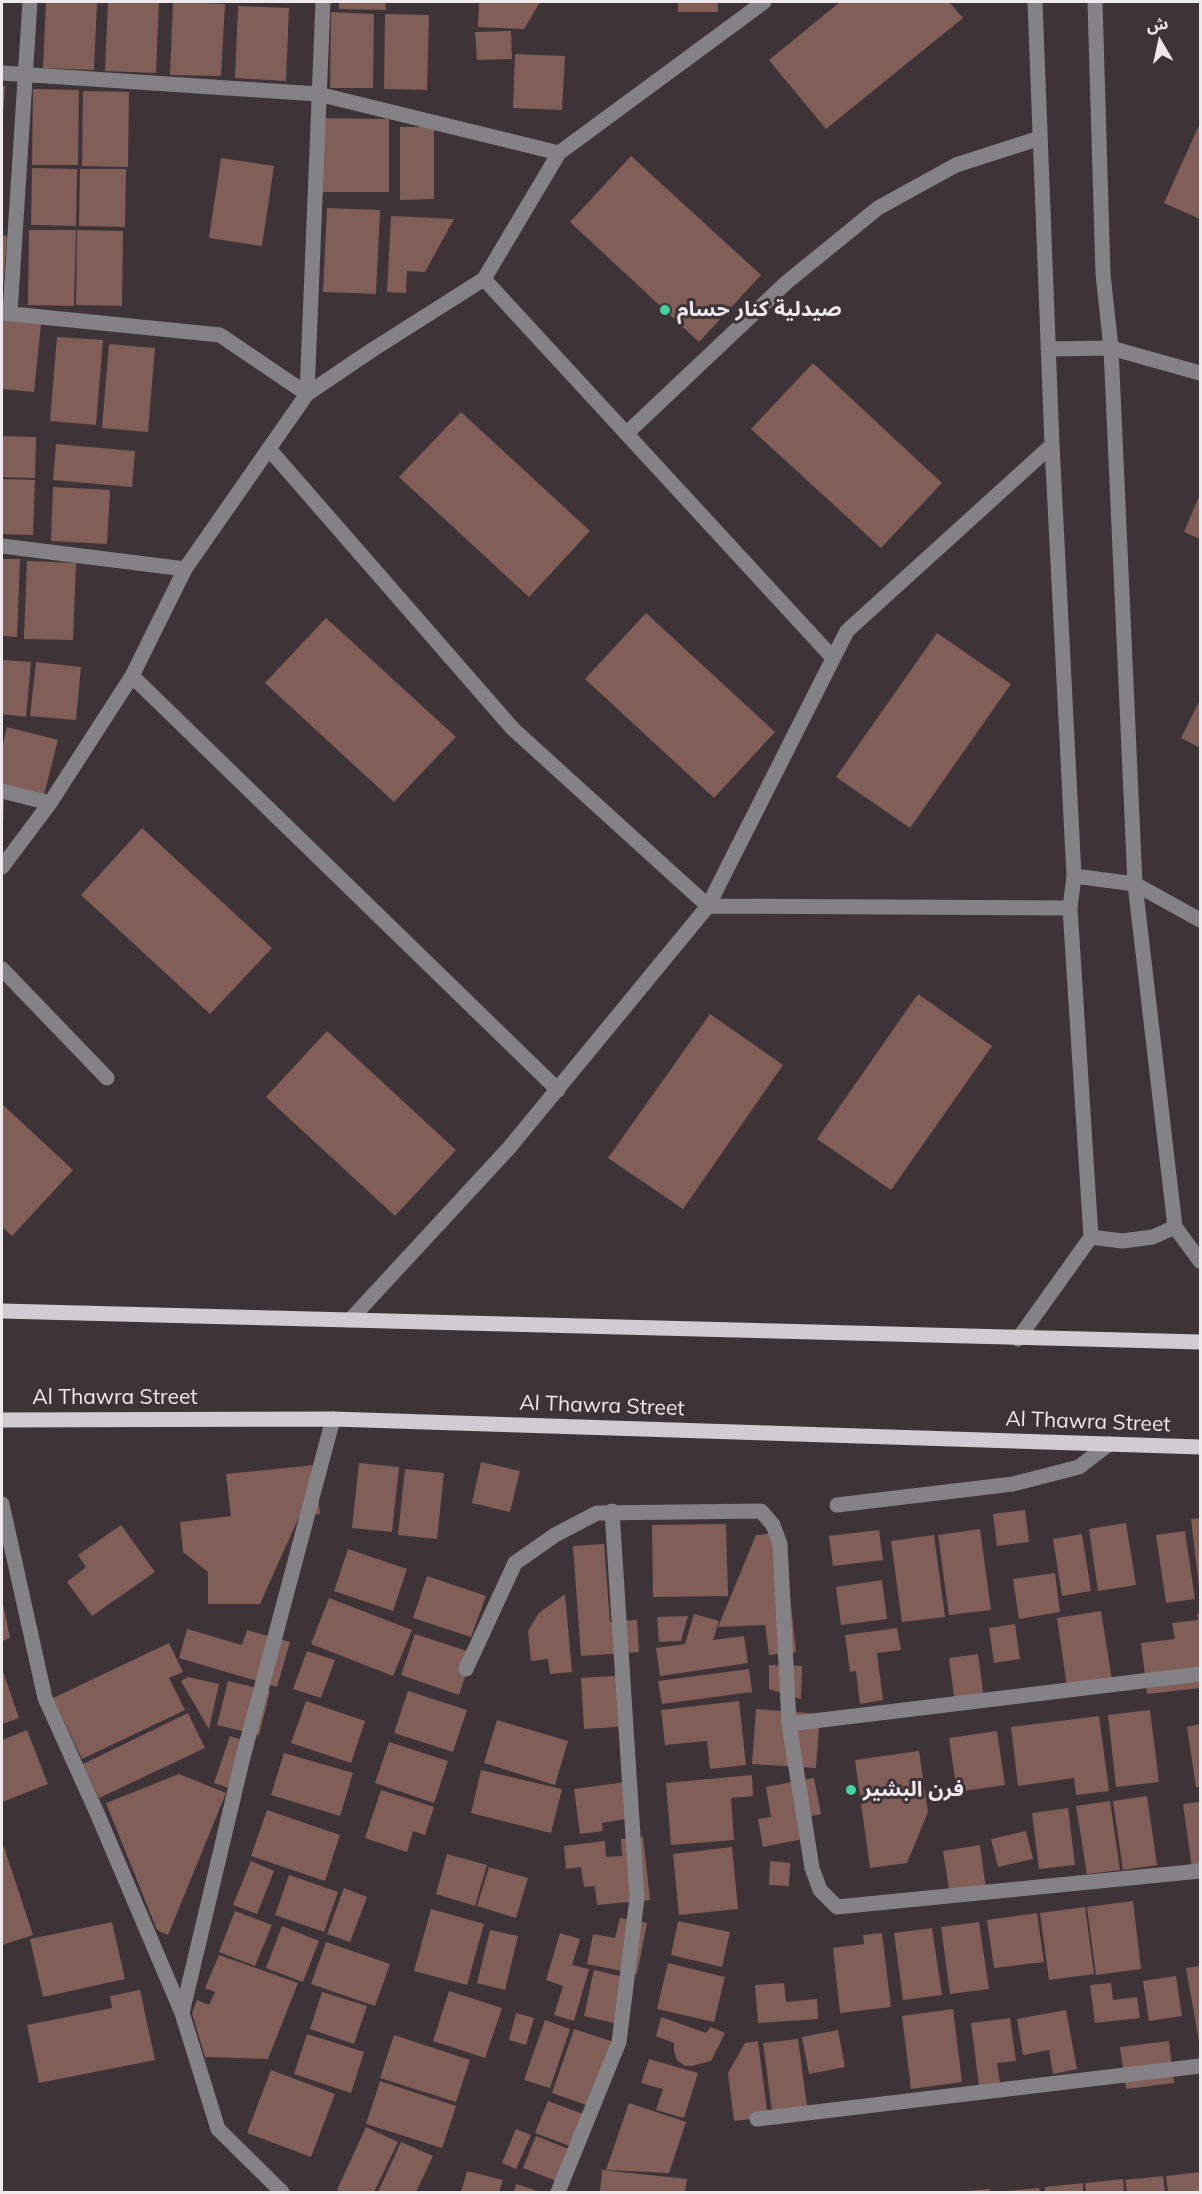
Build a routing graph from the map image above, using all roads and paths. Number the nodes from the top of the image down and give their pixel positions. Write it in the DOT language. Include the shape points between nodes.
graph roads {
  1 [pos="30,2"];
  2 [pos="323,2"];
  3 [pos="764,2"];
  4 [pos="1035,2"];
  5 [pos="1095,2"];
  6 [pos="2,73"];
  7 [pos="26,75"];
  8 [pos="318,94"];
  9 [pos="1040,138"];
  10 [pos="559,153"];
  11 [pos="484,279"];
  12 [pos="6,313"];
  13 [pos="1112,348"];
  14 [pos="1048,349"];
  15 [pos="1200,373"];
  16 [pos="308,394"];
  17 [pos="627,433"];
  18 [pos="1052,445"];
  19 [pos="269,449"];
  20 [pos="2,546"];
  21 [pos="185,569"];
  22 [pos="833,658"];
  23 [pos="132,676"];
  24 [pos="2,791"];
  25 [pos="50,803"];
  26 [pos="2,867"];
  27 [pos="1074,876"];
  28 [pos="1135,884"];
  29 [pos="708,906"];
  30 [pos="1070,908"];
  31 [pos="1200,920"];
  32 [pos="2,969"];
  33 [pos="107,1078"];
  34 [pos="558,1090"];
  35 [pos="1175,1227"];
  36 [pos="1091,1237"];
  37 [pos="1200,1261"];
  38 [pos="2,1311"];
  39 [pos="350,1320"];
  40 [pos="1018,1339"];
  41 [pos="1200,1342"];
  42 [pos="333,1419"];
  43 [pos="2,1420"];
  44 [pos="1109,1444"];
  45 [pos="1200,1447"];
  46 [pos="2,1504"];
  47 [pos="837,1505"];
  48 [pos="612,1511"];
  49 [pos="466,1670"];
  50 [pos="1200,1674"];
  51 [pos="789,1724"];
  52 [pos="1200,1871"];
  53 [pos="182,2013"];
  54 [pos="1200,2066"];
  55 [pos="757,2120"];
  56 [pos="282,2193"];
  57 [pos="558,2193"];
  1 -- 7 [label="street"];
  2 -- 8 [label="street"];
  3 -- 10 [label="street"];
  4 -- 9 [label="street"];
  5 -- 13 [label="street" via="1103,274"];
  6 -- 7 [label="street"];
  7 -- 8 [label="street"];
  7 -- 12 [label="street"];
  8 -- 10 [label="street"];
  8 -- 16 [label="street"];
  9 -- 14 [label="street"];
  9 -- 17 [label="street" via="956,165 878,208 787,282"];
  10 -- 11 [label="street"];
  11 -- 16 [label="street"];
  11 -- 17 [label="street"];
  12 -- 16 [label="street" via="220,334"];
  13 -- 14 [label="street"];
  13 -- 15 [label="street"];
  13 -- 28 [label="street"];
  14 -- 18 [label="street"];
  16 -- 19 [label="street"];
  17 -- 22 [label="street"];
  18 -- 22 [label="street" via="847,631"];
  18 -- 27 [label="street"];
  19 -- 21 [label="street"];
  19 -- 29 [label="street" via="513,729"];
  20 -- 21 [label="street"];
  21 -- 23 [label="street"];
  22 -- 29 [label="street"];
  23 -- 25 [label="street"];
  23 -- 34 [label="street"];
  24 -- 25 [label="street"];
  25 -- 26 [label="street"];
  27 -- 28 [label="street"];
  27 -- 30 [label="street"];
  28 -- 31 [label="street"];
  28 -- 35 [label="street"];
  29 -- 30 [label="street"];
  29 -- 34 [label="street"];
  30 -- 36 [label="street"];
  32 -- 33 [label="street"];
  34 -- 39 [label="street"];
  35 -- 36 [label="street" via="1153,1237 1122,1241"];
  35 -- 37 [label="street"];
  36 -- 40 [label="street"];
  38 -- 39 [label="main road"];
  39 -- 40 [label="main road"];
  40 -- 41 [label="main road"];
  42 -- 43 [label="main road, Al Thawra Street"];
  42 -- 44 [label="main road, Al Thawra Street"];
  42 -- 53 [label="street" via="243,1757"];
  44 -- 45 [label="main road, Al Thawra Street"];
  44 -- 47 [label="street" via="1079,1467 1013,1484"];
  46 -- 53 [label="street" via="45,1698"];
  48 -- 49 [label="street" via="597,1513 555,1535 515,1563"];
  48 -- 51 [label="street" via="761,1511 773,1525 780,1544"];
  48 -- 57 [label="street" via="637,1899 619,2042"];
  50 -- 51 [label="street"];
  51 -- 52 [label="street" via="812,1868 820,1890 837,1907"];
  53 -- 56 [label="street" via="218,2129"];
  54 -- 55 [label="street"];
}
